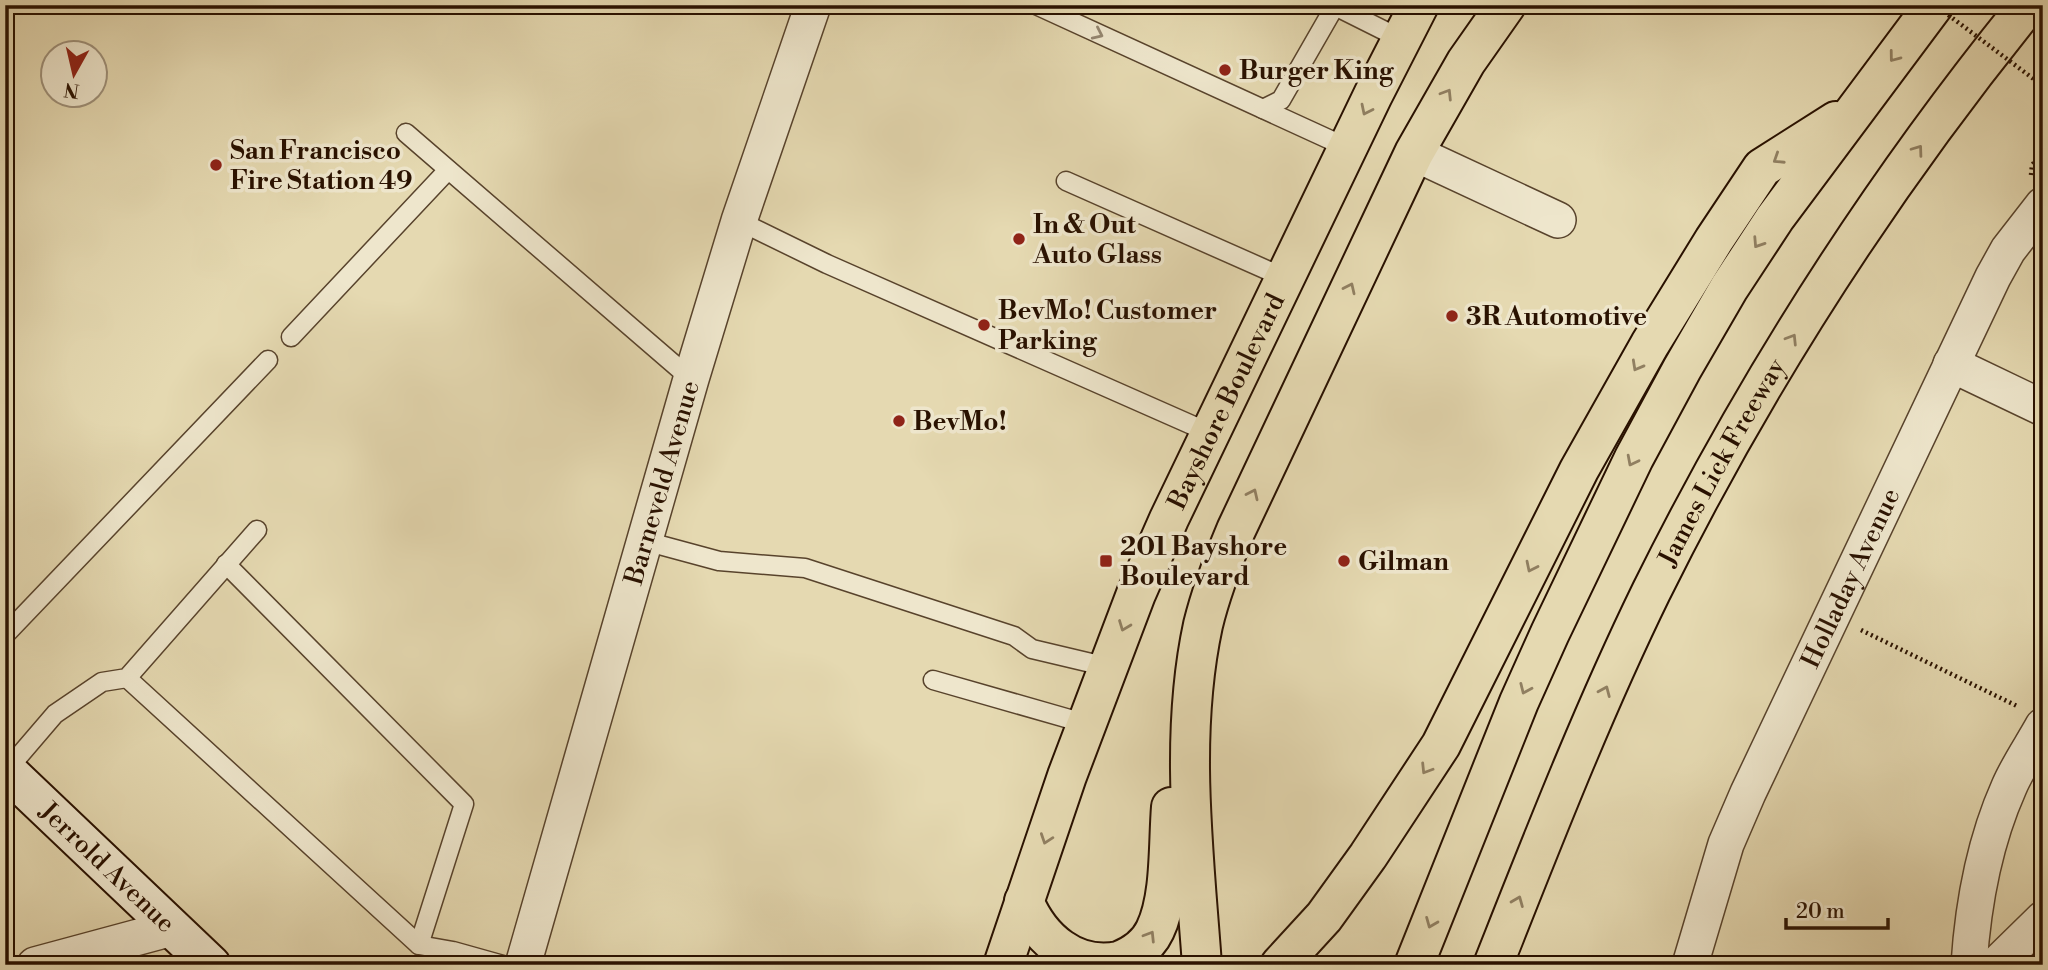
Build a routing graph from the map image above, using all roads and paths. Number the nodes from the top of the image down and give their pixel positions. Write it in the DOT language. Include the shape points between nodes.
graph roads {
  1 [pos="813,5"];
  2 [pos="1036,5"];
  3 [pos="1419,5"];
  4 [pos="1506,5"];
  5 [pos="1935,5"];
  6 [pos="2028,5"];
  7 [pos="1334,6"];
  8 [pos="1401,39"];
  9 [pos="2043,86"];
  10 [pos="1856,108"];
  11 [pos="1263,109"];
  12 [pos="406,133"];
  13 [pos="1348,148"];
  14 [pos="1414,153"];
  15 [pos="448,170"];
  16 [pos="1066,181"];
  17 [pos="2043,205"];
  18 [pos="1558,219"];
  19 [pos="739,221"];
  20 [pos="1285,278"];
  21 [pos="291,337"];
  22 [pos="268,360"];
  23 [pos="1951,364"];
  24 [pos="691,379"];
  25 [pos="2043,408"];
  26 [pos="1210,433"];
  27 [pos="257,530"];
  28 [pos="645,541"];
  29 [pos="226,564"];
  30 [pos="1832,615"];
  31 [pos="1203,626"];
  32 [pos="5,635"];
  33 [pos="1108,667"];
  34 [pos="127,678"];
  35 [pos="933,680"];
  36 [pos="2030,716"];
  37 [pos="1087,724"];
  38 [pos="11,783"];
  39 [pos="1024,901"];
  40 [pos="2043,919"];
  41 [pos="172,928"];
  42 [pos="419,945"];
  43 [pos="35,965"];
  44 [pos="211,965"];
  45 [pos="503,965"];
  46 [pos="523,965"];
  47 [pos="1003,965"];
  48 [pos="1202,965"];
  49 [pos="1280,965"];
  50 [pos="1414,965"];
  51 [pos="1493,965"];
  52 [pos="1690,965"];
  53 [pos="1969,965"];
  54 [pos="1996,965"];
  1 -- 19 [label="street, Barneveld Avenue"];
  2 -- 11 [label="lane, one-way"];
  3 -- 8 [label="main road, Bayshore Boulevard"];
  14 -- 4 [label="main road, one-way"];
  5 -- 9 [label="path, bridge"];
  5 -- 10 [label="main road, one-way"];
  51 -- 6 [label="main road, James Lick Freeway, one-way" via="1619,660 1744,419 1876,209"];
  7 -- 8 [label="lane"];
  7 -- 11 [label="lane" via="1280,100"];
  8 -- 13 [label="main road, Bayshore Boulevard, one-way"];
  10 -- 49 [label="main road, one-way" via="1762,169 1714,240 1579,470 1441,745 1324,917"];
  10 -- 50 [label="main road, one-way" via="1729,288 1634,458 1519,702"];
  11 -- 13 [label="lane"];
  12 -- 15 [label="lane"];
  13 -- 20 [label="main road, Bayshore Boulevard"];
  14 -- 18 [label="street"];
  31 -- 14 [label="main road, one-way" via="1236,530"];
  15 -- 21 [label="lane"];
  15 -- 24 [label="lane"];
  16 -- 20 [label="lane"];
  17 -- 23 [label="street, Holladay Avenue" via="2003,259"];
  19 -- 24 [label="street, Barneveld Avenue"];
  19 -- 26 [label="lane"];
  20 -- 26 [label="main road, Bayshore Boulevard"];
  22 -- 32 [label="lane"];
  23 -- 25 [label="street"];
  23 -- 30 [label="street, Holladay Avenue"];
  24 -- 28 [label="street, Barneveld Avenue"];
  26 -- 33 [label="main road, Bayshore Boulevard, one-way"];
  27 -- 29 [label="lane"];
  28 -- 33 [label="lane" via="719,561 805,568 1014,636 1032,649"];
  28 -- 46 [label="street, Barneveld Avenue"];
  29 -- 34 [label="lane"];
  29 -- 42 [label="lane" via="464,804"];
  30 -- 36 [label="path"];
  30 -- 52 [label="street, Holladay Avenue" via="1730,835"];
  39 -- 31 [label="main road, one-way" via="1044,938 1084,963 1110,964 1128,958 1154,932 1165,892 1178,737"];
  31 -- 48 [label="main road" via="1191,733"];
  33 -- 37 [label="main road, Bayshore Boulevard"];
  34 -- 38 [label="lane" via="102,682 55,714"];
  34 -- 42 [label="lane"];
  35 -- 37 [label="lane"];
  36 -- 53 [label="street" via="1985,855"];
  37 -- 39 [label="main road, Bayshore Boulevard, one-way"];
  38 -- 41 [label="street, Jerrold Avenue"];
  39 -- 47 [label="main road, Bayshore Boulevard"];
  40 -- 54 [label="street"];
  41 -- 43 [label="street"];
  41 -- 44 [label="street, Jerrold Avenue"];
  42 -- 45 [label="lane"];
}
